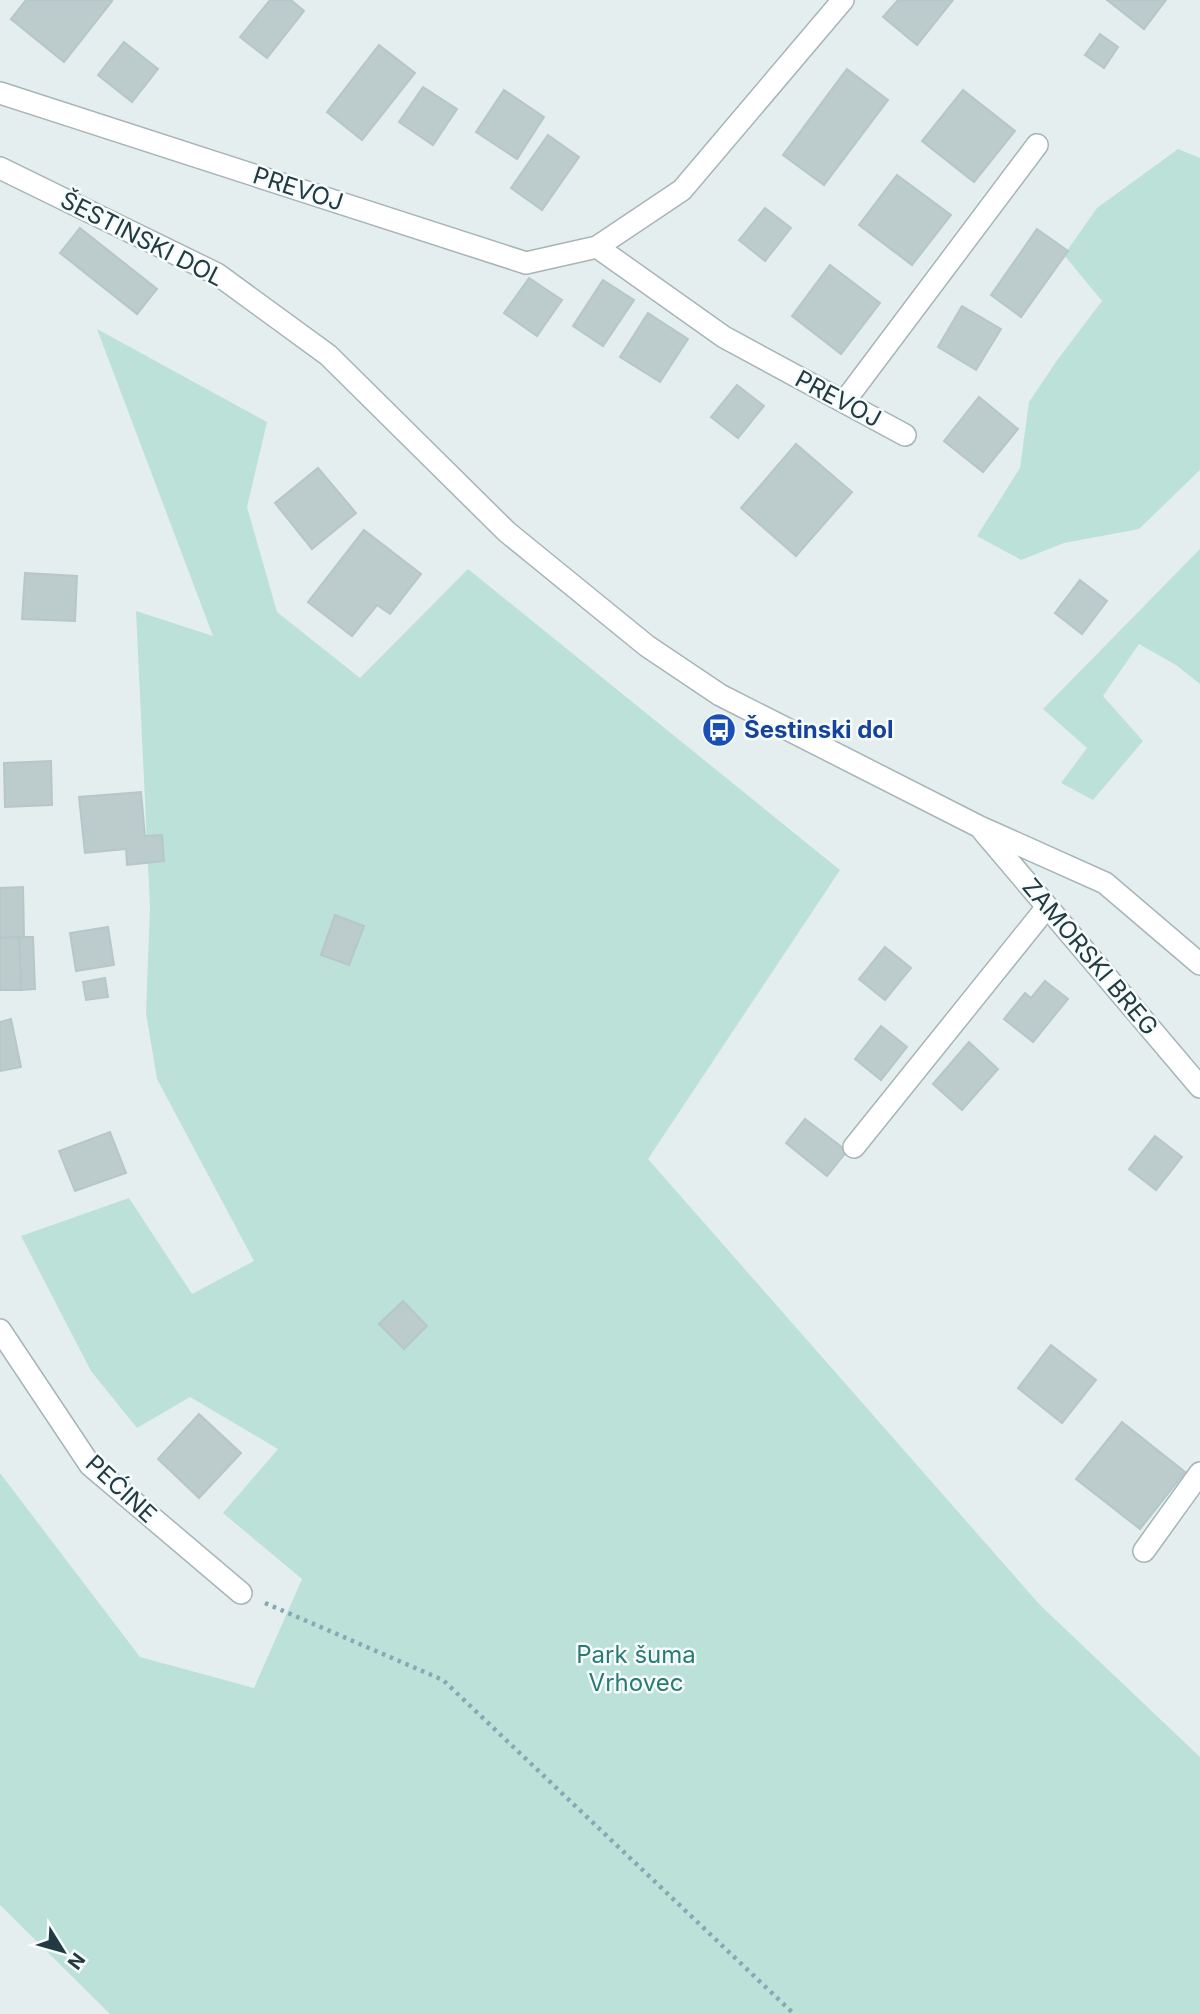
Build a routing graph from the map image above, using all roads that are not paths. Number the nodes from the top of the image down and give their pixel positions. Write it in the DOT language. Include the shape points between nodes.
graph roads {
  1 [pos="843,0"];
  2 [pos="0,93"];
  3 [pos="1037,145"];
  4 [pos="0,167"];
  5 [pos="597,247"];
  6 [pos="844,402"];
  7 [pos="905,435"];
  8 [pos="980,827"];
  9 [pos="1048,907"];
  10 [pos="1200,964"];
  11 [pos="1200,1087"];
  12 [pos="854,1147"];
  13 [pos="0,1330"];
  14 [pos="1200,1473"];
  15 [pos="1144,1551"];
  16 [pos="241,1593"];
  1 -- 5 [label="street, PREVOJ" via="682,190"];
  2 -- 5 [label="street, PREVOJ" via="526,263"];
  3 -- 6 [label="street"];
  4 -- 8 [label="street, ŠESTINSKI DOL" via="217,274 328,355 507,532 657,653 720,695"];
  5 -- 6 [label="street, PREVOJ" via="724,337"];
  6 -- 7 [label="street, PREVOJ"];
  8 -- 9 [label="street, ZAMORSKI BREG"];
  8 -- 10 [label="street, ŠESTINSKI DOL" via="1105,883"];
  9 -- 11 [label="street, ZAMORSKI BREG"];
  9 -- 12 [label="street"];
  13 -- 16 [label="street, PEĆINE" via="90,1465"];
  14 -- 15 [label="street"];
}
